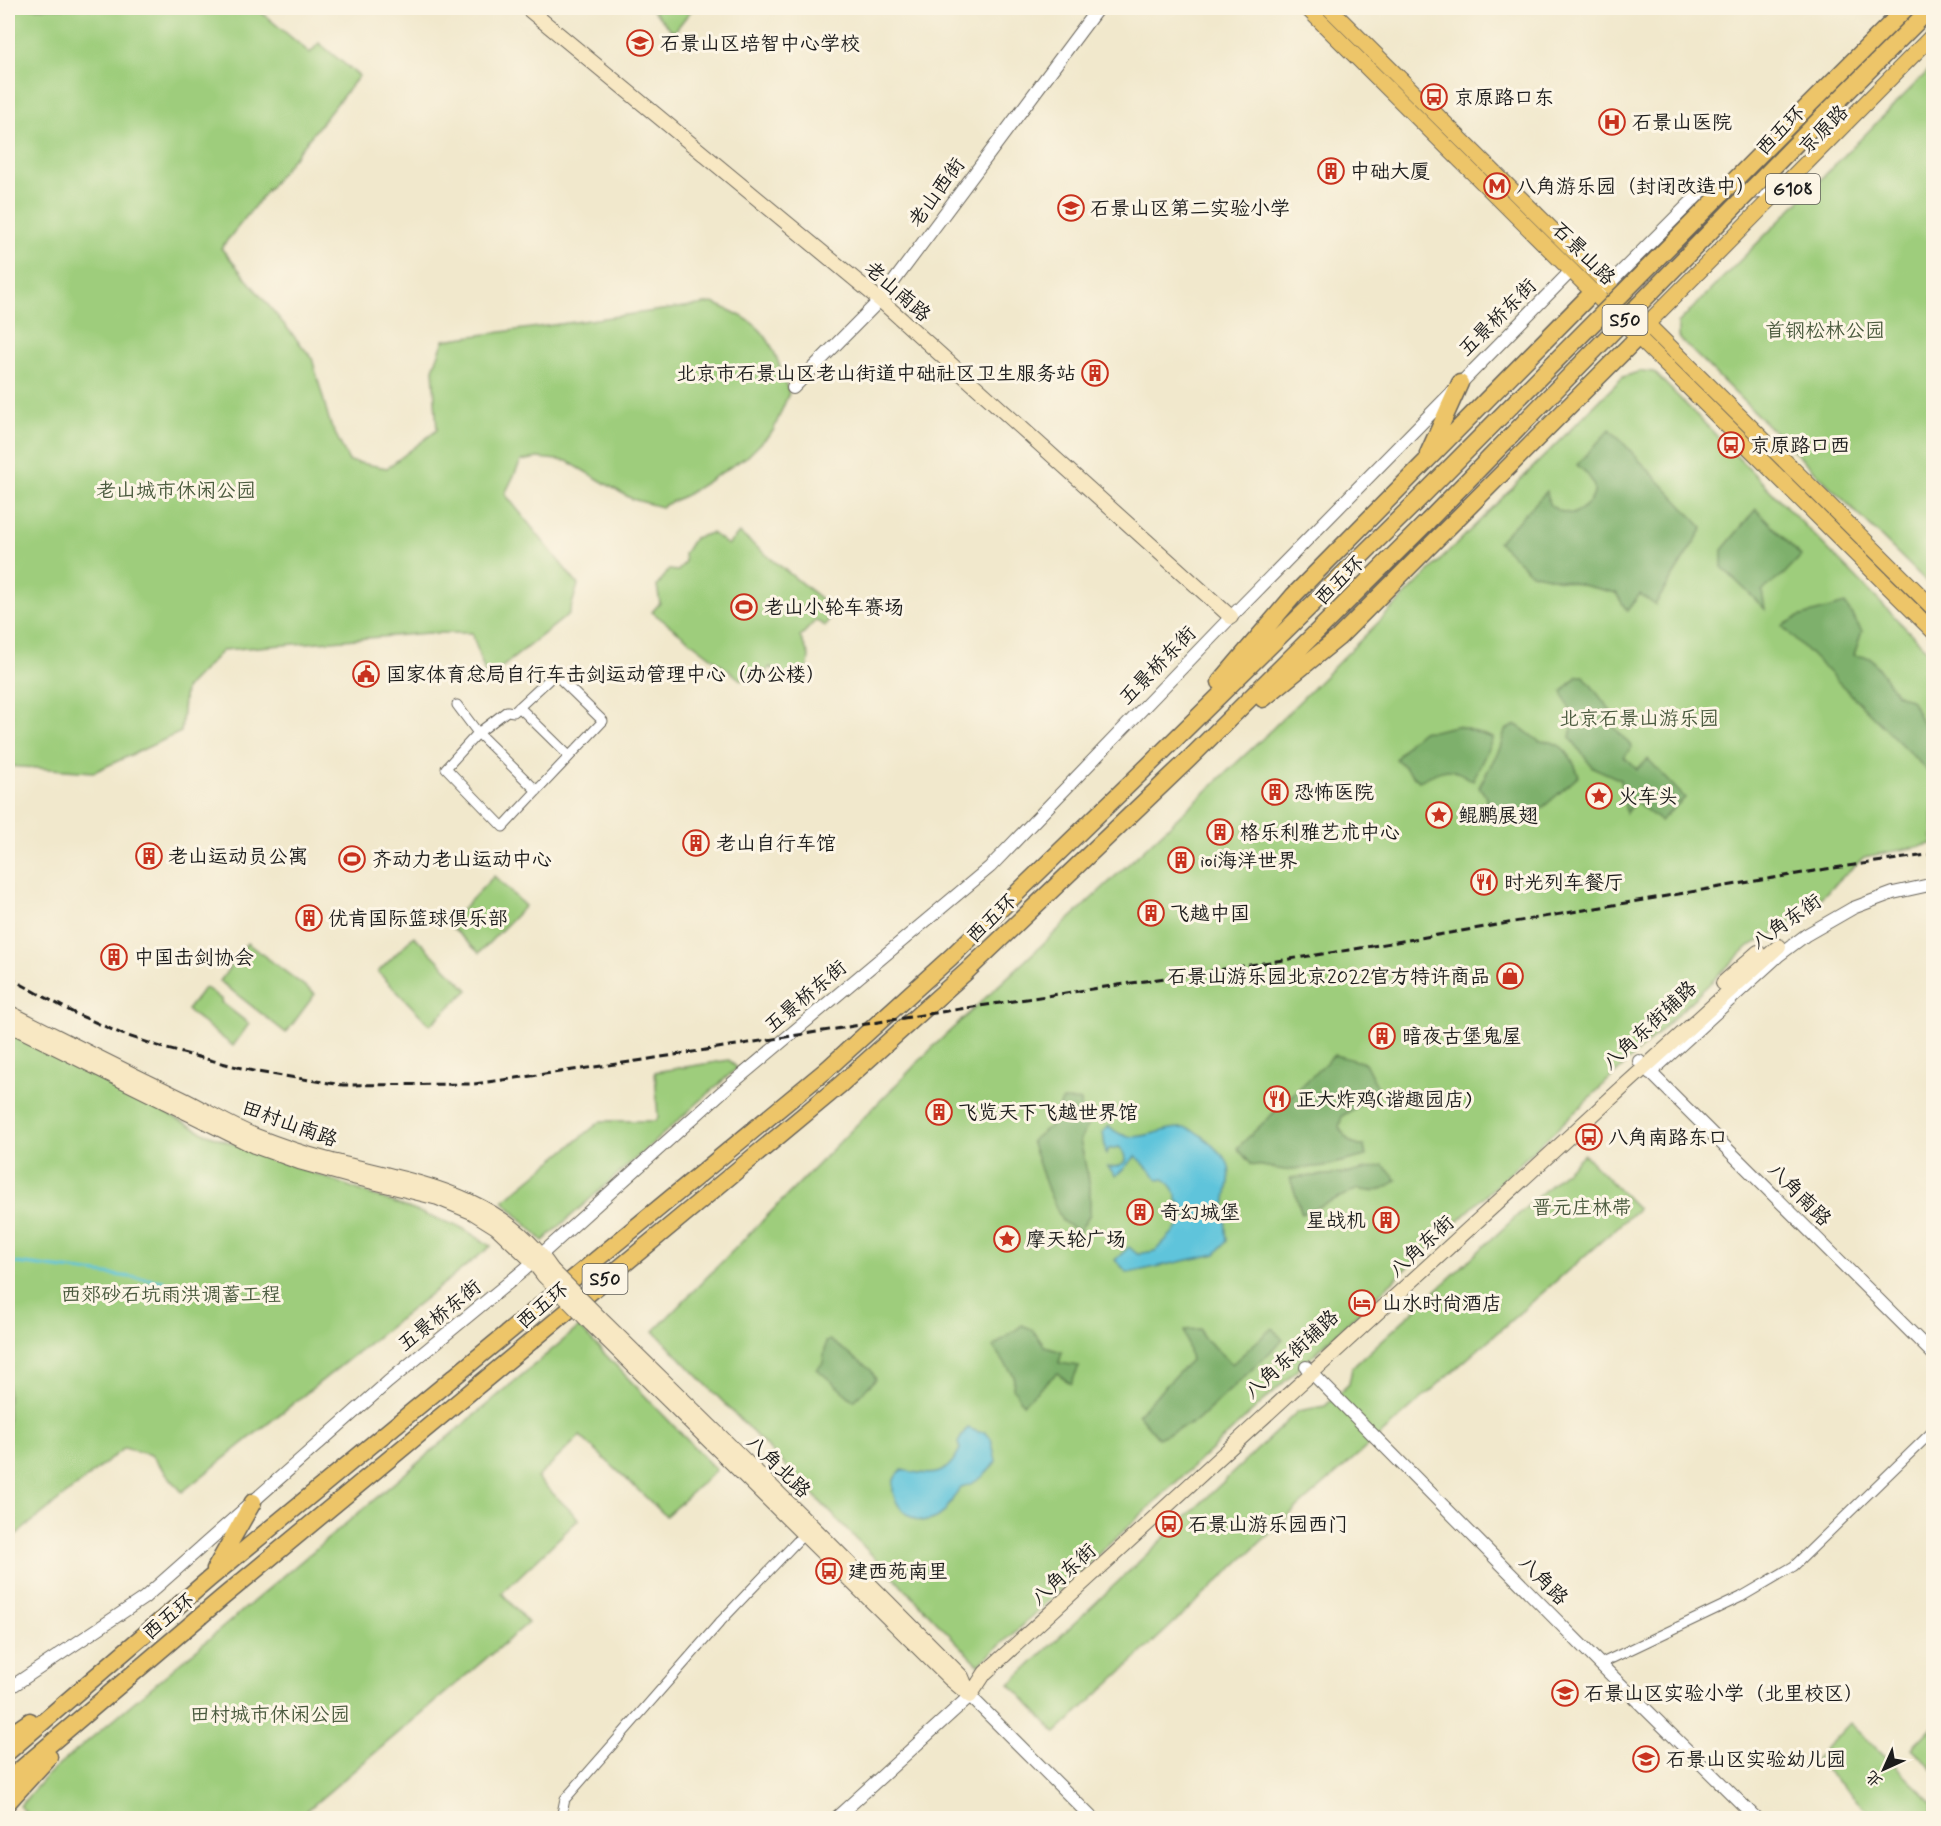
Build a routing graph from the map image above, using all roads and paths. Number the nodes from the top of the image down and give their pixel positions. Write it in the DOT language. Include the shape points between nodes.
graph roads {
  1 [pos="527,8"];
  2 [pos="1098,8"];
  3 [pos="1306,8"];
  4 [pos="1906,8"];
  5 [pos="1931,8"];
  6 [pos="1336,10"];
  7 [pos="1934,34"];
  8 [pos="1934,49"];
  9 [pos="1779,190"];
  10 [pos="1572,270"];
  11 [pos="1601,289"];
  12 [pos="880,300"];
  13 [pos="1646,330"];
  14 [pos="1460,383"];
  15 [pos="793,388"];
  16 [pos="1422,466"];
  17 [pos="1917,593"];
  18 [pos="1934,594"];
  19 [pos="1934,609"];
  20 [pos="1231,616"];
  21 [pos="1934,632"];
  22 [pos="457,705"];
  23 [pos="519,708"];
  24 [pos="478,734"];
  25 [pos="569,756"];
  26 [pos="1188,760"];
  27 [pos="1149,765"];
  28 [pos="537,791"];
  29 [pos="1934,876"];
  30 [pos="1934,884"];
  31 [pos="1779,946"];
  32 [pos="8,1012"];
  33 [pos="8,1024"];
  34 [pos="1644,1067"];
  35 [pos="537,1258"];
  36 [pos="548,1273"];
  37 [pos="595,1320"];
  38 [pos="1934,1355"];
  39 [pos="1312,1372"];
  40 [pos="1934,1430"];
  41 [pos="253,1502"];
  42 [pos="804,1534"];
  43 [pos="210,1579"];
  44 [pos="1600,1664"];
  45 [pos="93,1679"];
  46 [pos="8,1689"];
  47 [pos="970,1696"];
  48 [pos="105,1697"];
  49 [pos="8,1736"];
  50 [pos="8,1752"];
  51 [pos="8,1780"];
  52 [pos="9,1804"];
  53 [pos="13,1818"];
  54 [pos="561,1818"];
  55 [pos="836,1818"];
  56 [pos="1092,1818"];
  57 [pos="1756,1818"];
  1 -- 12 [label="main road, 老山南路"];
  2 -- 12 [label="street, 老山西街"];
  3 -- 10 [label="main road, 石景山路"];
  4 -- 27 [label="highway, 西五环 / S50, bridge"];
  5 -- 26 [label="highway, 西五环 / S50, bridge"];
  6 -- 11 [label="main road, 石景山路"];
  7 -- 9 [label="main road, 京原路 / G108"];
  8 -- 13 [label="main road, 京原路 / G108"];
  9 -- 11 [label="street" via="1694,199"];
  9 -- 13 [label="main road, 京原路 / G108"];
  10 -- 11 [label="main road, 石景山路"];
  10 -- 14 [label="street, 五景桥东街"];
  11 -- 13 [label="main road, 石景山路"];
  11 -- 16 [label="highway"];
  12 -- 15 [label="street, 老山西街"];
  12 -- 20 [label="main road, 老山南路"];
  13 -- 17 [label="main road, 石景山路"];
  13 -- 21 [label="main road, 石景山路"];
  13 -- 26 [label="highway" via="1338,638"];
  14 -- 16 [label="highway"];
  14 -- 20 [label="street, 五景桥东街"];
  16 -- 27 [label="highway" via="1294,595"];
  17 -- 18 [label="street"];
  17 -- 19 [label="main road, 石景山路"];
  20 -- 35 [label="street, 五景桥东街" via="990,867 723,1091"];
  22 -- 24 [label="street"];
  23 -- 24 [label="street" via="507,711"];
  23 -- 25 [label="street"];
  23 -- 25 [label="street" via="555,674 603,721"];
  24 -- 28 [label="street"];
  24 -- 28 [label="street" via="446,768 503,827"];
  25 -- 28 [label="street"];
  26 -- 48 [label="highway, 西五环 / S50" via="966,972 840,1085"];
  27 -- 43 [label="highway, 西五环 / S50" via="951,957 825,1071"];
  29 -- 31 [label="street, 八角东街" via="1887,886 1850,902"];
  30 -- 34 [label="street, 八角东街" via="1893,893 1853,908 1806,935"];
  31 -- 34 [label="main road, 八角东街"];
  32 -- 35 [label="main road, 田村山南路" via="254,1135 461,1196 503,1219"];
  33 -- 35 [label="main road, 田村山南路" via="254,1146 299,1162 438,1198 472,1212"];
  34 -- 38 [label="street, 八角南路"];
  34 -- 39 [label="main road, 八角东街"];
  35 -- 36 [label="main road, 田村山南路"];
  35 -- 41 [label="street, 五景桥东街" via="388,1382"];
  36 -- 37 [label="main road, 八角北路, bridge"];
  37 -- 42 [label="main road, 八角北路"];
  37 -- 47 [label="main road, 八角北路" via="817,1530 962,1677"];
  39 -- 44 [label="street, 八角路"];
  39 -- 47 [label="main road, 八角东街"];
  39 -- 47 [label="main road, 八角东街" via="985,1673"];
  40 -- 44 [label="street" via="1794,1566 1741,1597"];
  41 -- 43 [label="highway"];
  41 -- 46 [label="street, 五景桥东街" via="144,1598"];
  42 -- 47 [label="main road, 八角北路"];
  42 -- 54 [label="street" via="721,1621 565,1799"];
  43 -- 45 [label="highway, 西五环 / S50"];
  44 -- 57 [label="street, 八角路"];
  45 -- 49 [label="highway"];
  45 -- 50 [label="highway, 西五环 / S50"];
  47 -- 55 [label="street, 八角东街"];
  47 -- 56 [label="street, 八角北路"];
  48 -- 51 [label="highway, 西五环 / S50"];
  48 -- 52 [label="highway"];
  52 -- 53 [label="street"];
}
